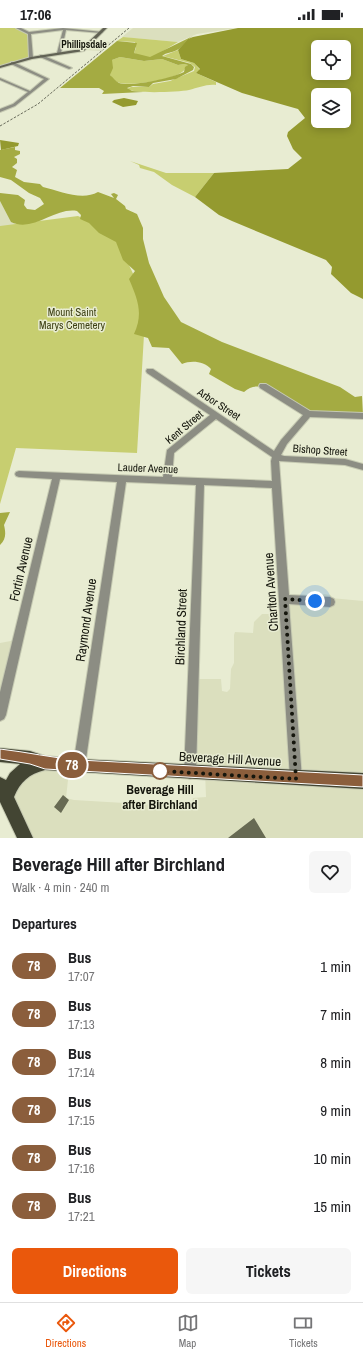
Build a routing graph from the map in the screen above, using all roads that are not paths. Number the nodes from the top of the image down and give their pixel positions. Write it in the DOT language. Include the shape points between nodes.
graph roads {
  1 [pos="18,28"];
  2 [pos="63,28"];
  3 [pos="103,30"];
  4 [pos="29,33"];
  5 [pos="59,54"];
  6 [pos="42,56"];
  7 [pos="31,58"];
  8 [pos="12,63"];
  9 [pos="0,67"];
  10 [pos="70,68"];
  11 [pos="0,79"];
  12 [pos="30,92"];
  13 [pos="6,105"];
  14 [pos="11,107"];
  15 [pos="0,111"];
  16 [pos="150,372"];
  17 [pos="263,386"];
  18 [pos="308,414"];
  19 [pos="216,415"];
  20 [pos="363,416"];
  21 [pos="276,456"];
  22 [pos="363,467"];
  23 [pos="19,474"];
  24 [pos="57,475"];
  25 [pos="122,478"];
  26 [pos="167,480"];
  27 [pos="200,482"];
  28 [pos="277,485"];
  29 [pos="285,599"];
  30 [pos="330,602"];
  31 [pos="0,715"];
  32 [pos="0,755"];
  33 [pos="45,763"];
  34 [pos="79,766"];
  35 [pos="190,773"];
  36 [pos="296,779"];
  37 [pos="363,781"];
  38 [pos="3,791"];
  39 [pos="25,838"];
  1 -- 4 [label="street"];
  2 -- 3 [label="street"];
  2 -- 4 [label="street"];
  2 -- 5 [label="street"];
  3 -- 5 [label="main road" via="84,50"];
  4 -- 7 [label="street"];
  5 -- 6 [label="main road"];
  6 -- 7 [label="main road"];
  6 -- 10 [label="street"];
  7 -- 8 [label="main road"];
  8 -- 9 [label="main road"];
  8 -- 12 [label="street" via="47,78"];
  11 -- 12 [label="street"];
  12 -- 14 [label="street"];
  13 -- 14 [label="street"];
  14 -- 15 [label="street"];
  16 -- 19 [label="street, Arbor Street"];
  17 -- 18 [label="street"];
  18 -- 20 [label="street"];
  18 -- 21 [label="street"];
  19 -- 21 [label="street, Arbor Street"];
  19 -- 26 [label="street, Kent Street" via="170,452"];
  21 -- 22 [label="street, Bishop Street" via="283,459 345,462"];
  21 -- 28 [label="street, Charlton Avenue"];
  23 -- 24 [label="street, Lauder Avenue"];
  24 -- 25 [label="street, Lauder Avenue"];
  24 -- 31 [label="street, Fortin Avenue"];
  25 -- 26 [label="street, Lauder Avenue"];
  25 -- 34 [label="street, Raymond Avenue"];
  26 -- 27 [label="street, Lauder Avenue"];
  27 -- 28 [label="street, Lauder Avenue"];
  27 -- 35 [label="street, Birchland Street"];
  28 -- 29 [label="street, Charlton Avenue"];
  29 -- 30 [label="street"];
  29 -- 36 [label="street, Charlton Avenue"];
  32 -- 33 [label="main road, Beverage Hill Avenue" via="30,758"];
  33 -- 34 [label="main road, Beverage Hill Avenue"];
  33 -- 38 [label="main road" via="26,768"];
  34 -- 35 [label="main road, Beverage Hill Avenue"];
  35 -- 36 [label="main road, Beverage Hill Avenue"];
  36 -- 37 [label="main road, Beverage Hill Avenue"];
  38 -- 39 [label="main road"];
}
